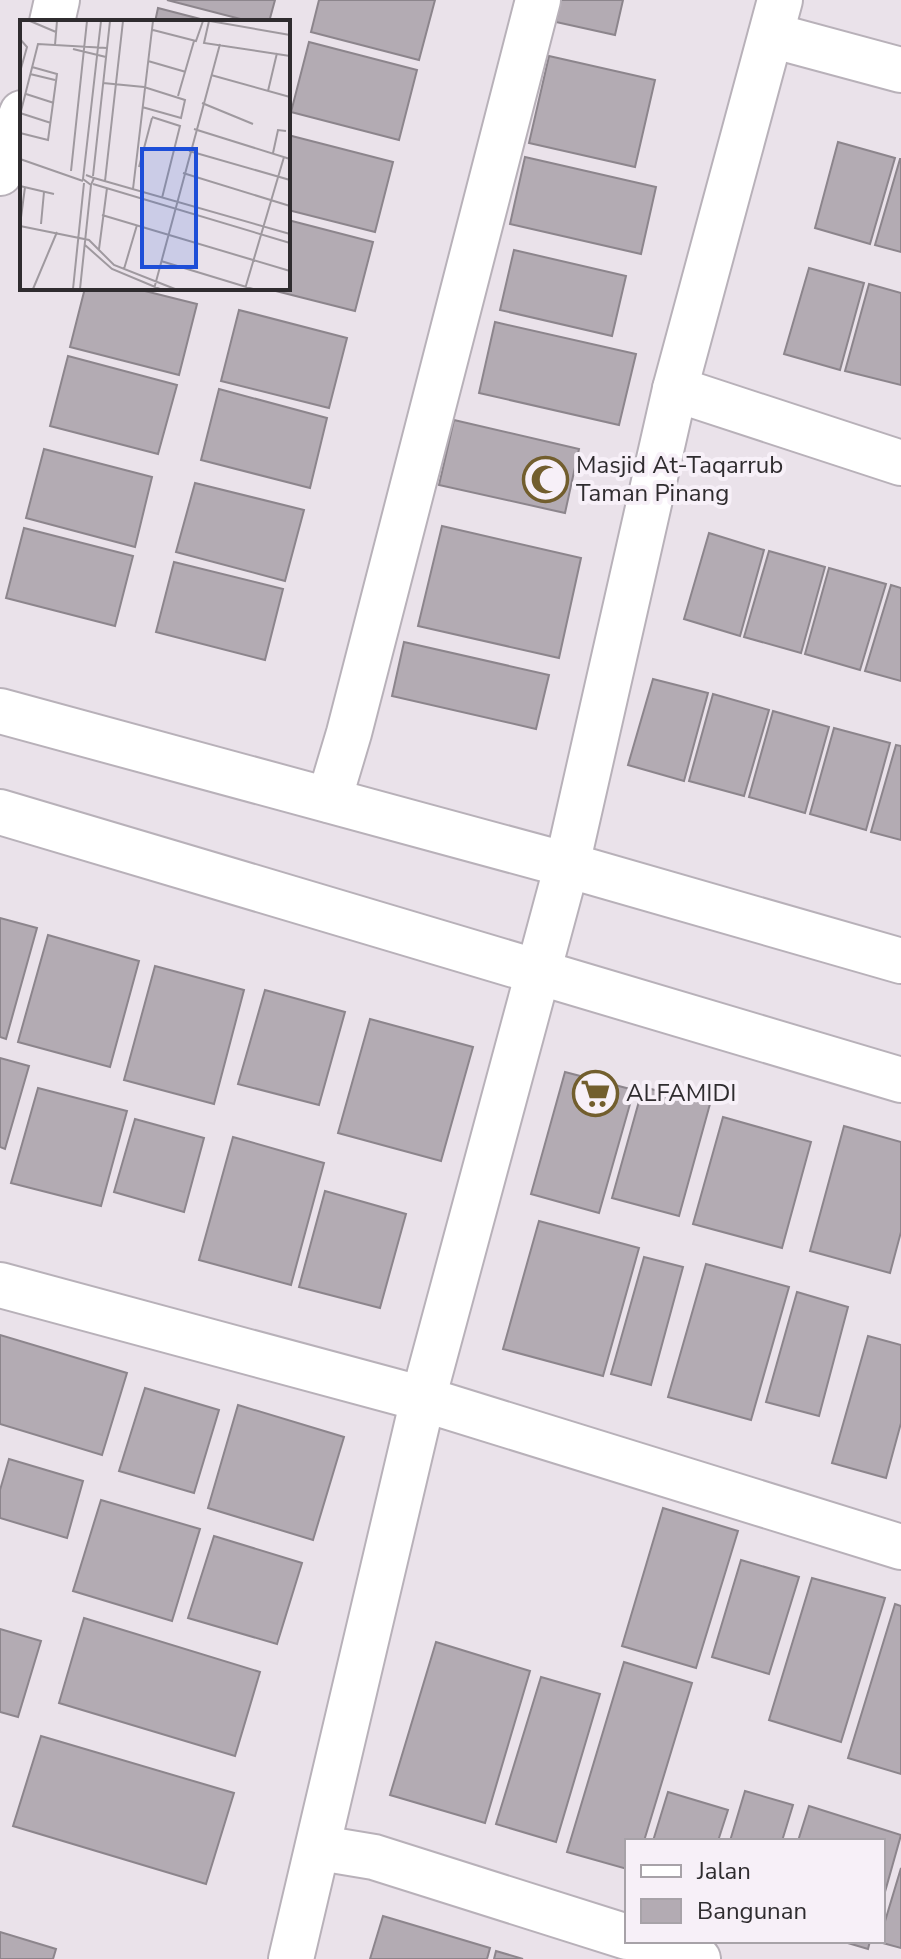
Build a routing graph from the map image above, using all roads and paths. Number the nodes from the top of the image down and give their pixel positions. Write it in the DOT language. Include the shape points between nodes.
graph roads {
  1 [pos="57,0"];
  2 [pos="538,0"];
  3 [pos="776,18"];
  4 [pos="52,20"];
  5 [pos="901,70"];
  6 [pos="20,118"];
  7 [pos="0,173"];
  8 [pos="675,389"];
  9 [pos="901,463"];
  10 [pos="0,711"];
  11 [pos="329,800"];
  12 [pos="0,812"];
  13 [pos="567,865"];
  14 [pos="901,961"];
  15 [pos="538,971"];
  16 [pos="901,1080"];
  17 [pos="0,1285"];
  18 [pos="423,1399"];
  19 [pos="901,1547"];
  20 [pos="320,1848"];
  21 [pos="625,1936"];
  22 [pos="647,1943"];
  23 [pos="291,1959"];
  24 [pos="698,1959"];
  1 -- 4 [label="street"];
  2 -- 11 [label="street"];
  3 -- 5 [label="street"];
  3 -- 8 [label="street"];
  6 -- 7 [label="street"];
  8 -- 9 [label="street"];
  8 -- 13 [label="street"];
  10 -- 11 [label="street"];
  11 -- 13 [label="street"];
  12 -- 15 [label="street"];
  13 -- 14 [label="street"];
  13 -- 15 [label="street"];
  15 -- 16 [label="street"];
  15 -- 18 [label="street"];
  17 -- 18 [label="street"];
  18 -- 19 [label="street"];
  18 -- 20 [label="street"];
  20 -- 21 [label="street" via="374,1857"];
  20 -- 23 [label="street"];
  22 -- 24 [label="street"];
}
